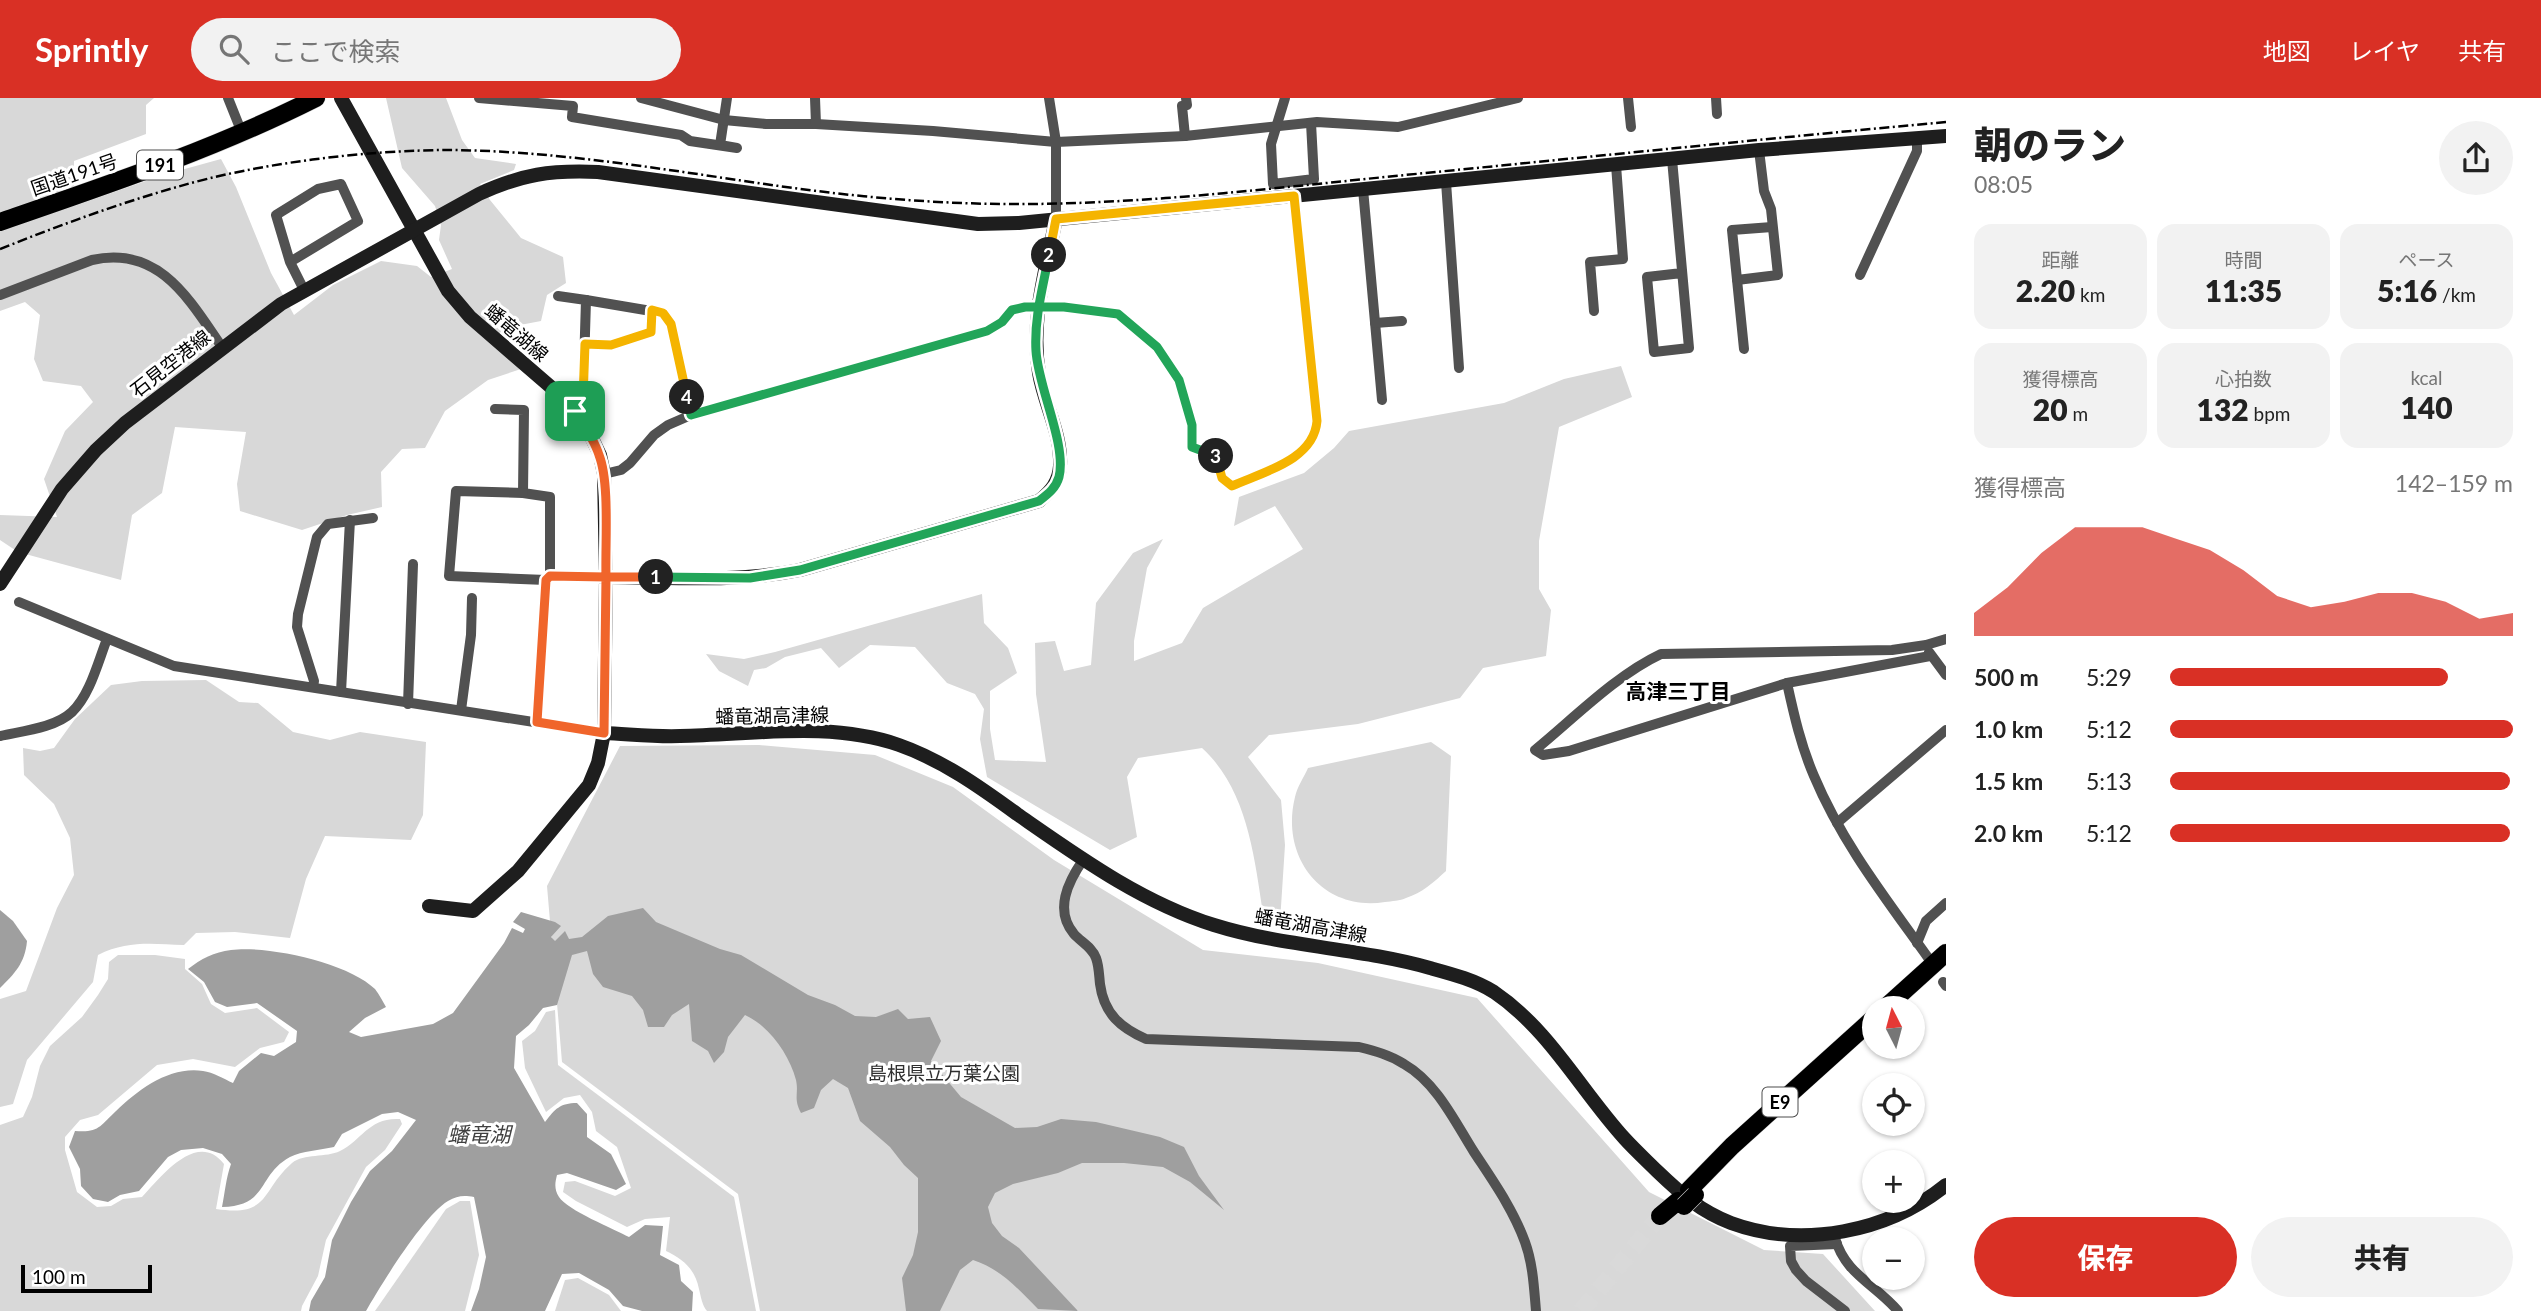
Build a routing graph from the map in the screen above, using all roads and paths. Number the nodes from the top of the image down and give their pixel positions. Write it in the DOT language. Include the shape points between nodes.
graph roads {
  1 [pos="228,98"];
  2 [pos="316,98"];
  3 [pos="341,98"];
  4 [pos="479,98"];
  5 [pos="641,98"];
  6 [pos="727,98"];
  7 [pos="815,98"];
  8 [pos="1049,98"];
  9 [pos="1186,98"];
  10 [pos="1285,98"];
  11 [pos="1512,98"];
  12 [pos="1628,98"];
  13 [pos="1716,98"];
  14 [pos="1717,114"];
  15 [pos="724,120"];
  16 [pos="1311,123"];
  17 [pos="816,124"];
  18 [pos="1279,125"];
  19 [pos="1631,127"];
  20 [pos="242,133"];
  21 [pos="1185,135"];
  22 [pos="1946,136"];
  23 [pos="1917,138"];
  24 [pos="1056,142"];
  25 [pos="1759,150"];
  26 [pos="1672,159"];
  27 [pos="1616,165"];
  28 [pos="1446,182"];
  29 [pos="1363,189"];
  30 [pos="1294,196"];
  31 [pos="1056,219"];
  32 [pos="0,222"];
  33 [pos="1772,227"];
  34 [pos="415,230"];
  35 [pos="290,262"];
  36 [pos="1682,273"];
  37 [pos="1860,275"];
  38 [pos="1737,280"];
  39 [pos="304,290"];
  40 [pos="0,295"];
  41 [pos="558,296"];
  42 [pos="586,300"];
  43 [pos="1038,308"];
  44 [pos="652,310"];
  45 [pos="1594,311"];
  46 [pos="1402,321"];
  47 [pos="1375,323"];
  48 [pos="585,344"];
  49 [pos="222,347"];
  50 [pos="1744,349"];
  51 [pos="1459,368"];
  52 [pos="1382,400"];
  53 [pos="495,409"];
  54 [pos="575,411"];
  55 [pos="691,415"];
  56 [pos="604,474"];
  57 [pos="523,493"];
  58 [pos="373,518"];
  59 [pos="350,520"];
  60 [pos="413,564"];
  61 [pos="606,577"];
  62 [pos="548,578"];
  63 [pos="0,584"];
  64 [pos="472,598"];
  65 [pos="19,602"];
  66 [pos="107,639"];
  67 [pos="1946,639"];
  68 [pos="1928,650"];
  69 [pos="1946,676"];
  70 [pos="1787,683"];
  71 [pos="313,687"];
  72 [pos="341,692"];
  73 [pos="408,704"];
  74 [pos="461,710"];
  75 [pos="537,722"];
  76 [pos="1946,730"];
  77 [pos="604,733"];
  78 [pos="0,736"];
  79 [pos="1838,824"];
  80 [pos="1083,860"];
  81 [pos="1946,903"];
  82 [pos="429,906"];
  83 [pos="1917,943"];
  84 [pos="1940,958"];
  85 [pos="1898,996"];
  86 [pos="1906,996"];
  87 [pos="1862,1029"];
  88 [pos="1862,1038"];
  89 [pos="1946,1185"];
  90 [pos="1686,1198"];
  91 [pos="1665,1218"];
  92 [pos="1835,1239"];
  93 [pos="1536,1311"];
  94 [pos="1845,1311"];
  95 [pos="1898,1311"];
  1 -- 20 [label="street"];
  2 -- 20 [label="highway, 国道191号 / 191"];
  3 -- 34 [label="main road, 蟠竜湖線"];
  4 -- 15 [label="street" via="573,106 572,117 681,135 690,141 737,148 720,145"];
  5 -- 15 [label="street"];
  6 -- 15 [label="street"];
  7 -- 17 [label="street"];
  8 -- 24 [label="street"];
  9 -- 21 [label="street" via="1187,105 1182,106"];
  10 -- 18 [label="street"];
  11 -- 16 [label="street" via="1398,127"];
  12 -- 19 [label="street"];
  13 -- 14 [label="street"];
  15 -- 17 [label="street"];
  16 -- 18 [label="street"];
  16 -- 18 [label="street" via="1314,179 1273,184 1271,144"];
  17 -- 24 [label="street"];
  18 -- 21 [label="street"];
  20 -- 32 [label="highway, 国道191号 / 191"];
  21 -- 24 [label="street"];
  22 -- 23 [label="main road, 石見空港線"];
  23 -- 25 [label="main road, 石見空港線"];
  23 -- 37 [label="street" via="1917,151"];
  24 -- 31 [label="street"];
  25 -- 26 [label="main road, 石見空港線"];
  25 -- 33 [label="street"];
  26 -- 27 [label="main road, 石見空港線"];
  26 -- 36 [label="street"];
  27 -- 28 [label="main road, 石見空港線"];
  27 -- 45 [label="street" via="1623,259 1590,261"];
  28 -- 29 [label="main road, 石見空港線"];
  28 -- 51 [label="street"];
  29 -- 30 [label="main road, 石見空港線"];
  29 -- 47 [label="street"];
  30 -- 31 [label="main road, 石見空港線"];
  30 -- 43 [label="street" via="1316,434 1299,455 1232,486 1222,478 1216,455 1192,447 1192,425 1179,380 1148,337 1118,314"];
  31 -- 34 [label="main road, 石見空港線" via="978,224 569,171 508,181"];
  31 -- 43 [label="main road"];
  33 -- 38 [label="street" via="1778,275"];
  33 -- 38 [label="street" via="1732,230"];
  34 -- 39 [label="main road, 石見空港線"];
  34 -- 54 [label="main road, 蟠竜湖線" via="448,291 470,317"];
  35 -- 35 [label="street" via="358,221 341,184 318,189 276,215"];
  35 -- 39 [label="street"];
  36 -- 36 [label="street" via="1689,348 1654,352 1647,277"];
  38 -- 50 [label="street"];
  39 -- 49 [label="main road, 石見空港線"];
  40 -- 49 [label="street" via="92,260 124,257 167,276"];
  41 -- 42 [label="street"];
  42 -- 44 [label="street"];
  42 -- 48 [label="street"];
  43 -- 55 [label="street" via="1012,310 987,331"];
  43 -- 61 [label="main road" via="1039,374 1060,464 1052,491 1039,501 775,575"];
  44 -- 48 [label="street" via="651,332 611,345"];
  44 -- 55 [label="street" via="663,313 671,324"];
  46 -- 47 [label="street"];
  47 -- 52 [label="street"];
  48 -- 54 [label="street" via="583,399"];
  49 -- 63 [label="main road, 石見空港線" via="96,450 62,489"];
  53 -- 57 [label="street" via="524,410"];
  54 -- 56 [label="main road, 蟠竜湖線" via="600,455"];
  55 -- 56 [label="street" via="654,435 621,470"];
  56 -- 61 [label="main road, 蟠竜湖線"];
  57 -- 62 [label="street" via="550,497"];
  57 -- 62 [label="street" via="456,491 449,576"];
  58 -- 59 [label="street"];
  59 -- 71 [label="street" via="328,524 317,537 298,614 297,627"];
  59 -- 72 [label="street"];
  60 -- 73 [label="street"];
  61 -- 62 [label="street"];
  61 -- 77 [label="main road, 蟠竜湖線"];
  62 -- 75 [label="street"];
  64 -- 74 [label="street"];
  65 -- 66 [label="street"];
  66 -- 71 [label="street" via="174,666"];
  66 -- 78 [label="street" via="82,701 70,713 42,726"];
  67 -- 68 [label="street"];
  68 -- 69 [label="street"];
  68 -- 70 [label="street"];
  68 -- 70 [label="street" via="1660,650 1535,750 1543,755 1569,751"];
  70 -- 79 [label="street" via="1813,775"];
  71 -- 72 [label="street"];
  72 -- 73 [label="street"];
  73 -- 74 [label="street"];
  74 -- 75 [label="street"];
  75 -- 77 [label="street"];
  76 -- 79 [label="street"];
  77 -- 80 [label="main road, 蟠竜湖高津線" via="675,737 820,731 899,745 967,779"];
  77 -- 82 [label="main road, 蟠竜湖線" via="589,785 518,871 473,911"];
  79 -- 83 [label="street"];
  80 -- 92 [label="main road, 蟠竜湖高津線" via="1148,899 1215,926 1406,961 1458,975 1492,991 1553,1047 1624,1138 1698,1209 1757,1231"];
  80 -- 93 [label="street" via="1063,901 1066,921 1095,955 1102,995 1115,1021 1146,1039 1359,1047 1405,1064 1440,1099 1514,1214 1526,1244"];
  81 -- 83 [label="street" via="1926,921"];
  83 -- 84 [label="street"];
  84 -- 85 [label="highway"];
  84 -- 86 [label="highway"];
  87 -- 90 [label="highway, E9" via="1732,1146"];
  88 -- 90 [label="highway, E9"];
  89 -- 92 [label="main road, 蟠竜湖高津線" via="1894,1216"];
  90 -- 91 [label="highway, E9"];
  92 -- 94 [label="street" via="1790,1246 1791,1261 1806,1281"];
  92 -- 95 [label="street" via="1849,1268"];
}
